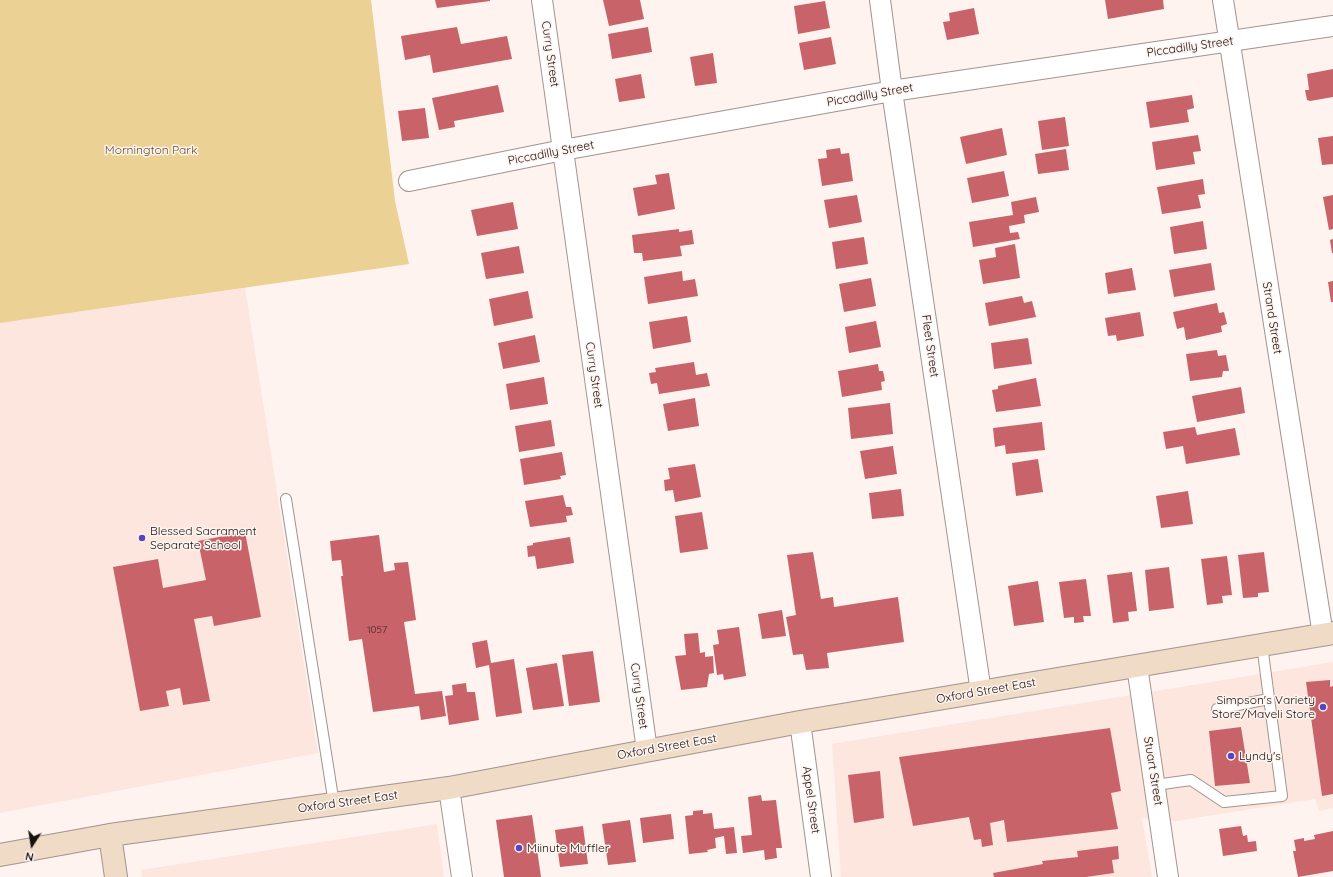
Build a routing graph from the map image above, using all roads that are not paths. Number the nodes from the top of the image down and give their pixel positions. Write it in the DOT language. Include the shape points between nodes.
graph roads {
  1 [pos="542,0"];
  2 [pos="880,0"];
  3 [pos="1223,0"];
  4 [pos="1333,26"];
  5 [pos="1228,41"];
  6 [pos="892,91"];
  7 [pos="563,150"];
  8 [pos="409,182"];
  9 [pos="286,499"];
  10 [pos="1328,634"];
  11 [pos="1262,645"];
  12 [pos="1137,666"];
  13 [pos="981,692"];
  14 [pos="1269,699"];
  15 [pos="1217,709"];
  16 [pos="800,722"];
  17 [pos="647,750"];
  18 [pos="1155,785"];
  19 [pos="449,788"];
  20 [pos="334,804"];
  21 [pos="110,835"];
  22 [pos="0,855"];
  23 [pos="116,877"];
  24 [pos="462,877"];
  25 [pos="821,877"];
  26 [pos="1168,877"];
  1 -- 7 [label="street, Curry Street"];
  2 -- 6 [label="street, Fleet Street"];
  3 -- 5 [label="street, Strand Street"];
  4 -- 5 [label="street, Piccadilly Street"];
  5 -- 6 [label="street, Piccadilly Street"];
  5 -- 10 [label="street, Strand Street"];
  6 -- 7 [label="street, Piccadilly Street"];
  6 -- 13 [label="street, Fleet Street"];
  7 -- 8 [label="street, Piccadilly Street"];
  7 -- 17 [label="street, Curry Street"];
  9 -- 20 [label="lane"];
  10 -- 11 [label="main road, Oxford Street East"];
  11 -- 12 [label="main road, Oxford Street East"];
  11 -- 14 [label="lane"];
  12 -- 13 [label="main road, Oxford Street East"];
  12 -- 18 [label="street, Stuart Street"];
  13 -- 16 [label="main road, Oxford Street East"];
  14 -- 15 [label="lane"];
  14 -- 18 [label="lane" via="1282,796 1224,802 1191,780"];
  16 -- 17 [label="main road, Oxford Street East"];
  16 -- 25 [label="street, Appel Street"];
  17 -- 19 [label="main road, Oxford Street East"];
  18 -- 26 [label="street, Stuart Street"];
  19 -- 20 [label="main road, Oxford Street East"];
  19 -- 24 [label="street"];
  20 -- 21 [label="main road, Oxford Street East"];
  21 -- 22 [label="main road, Oxford Street East"];
  21 -- 23 [label="main road"];
}
